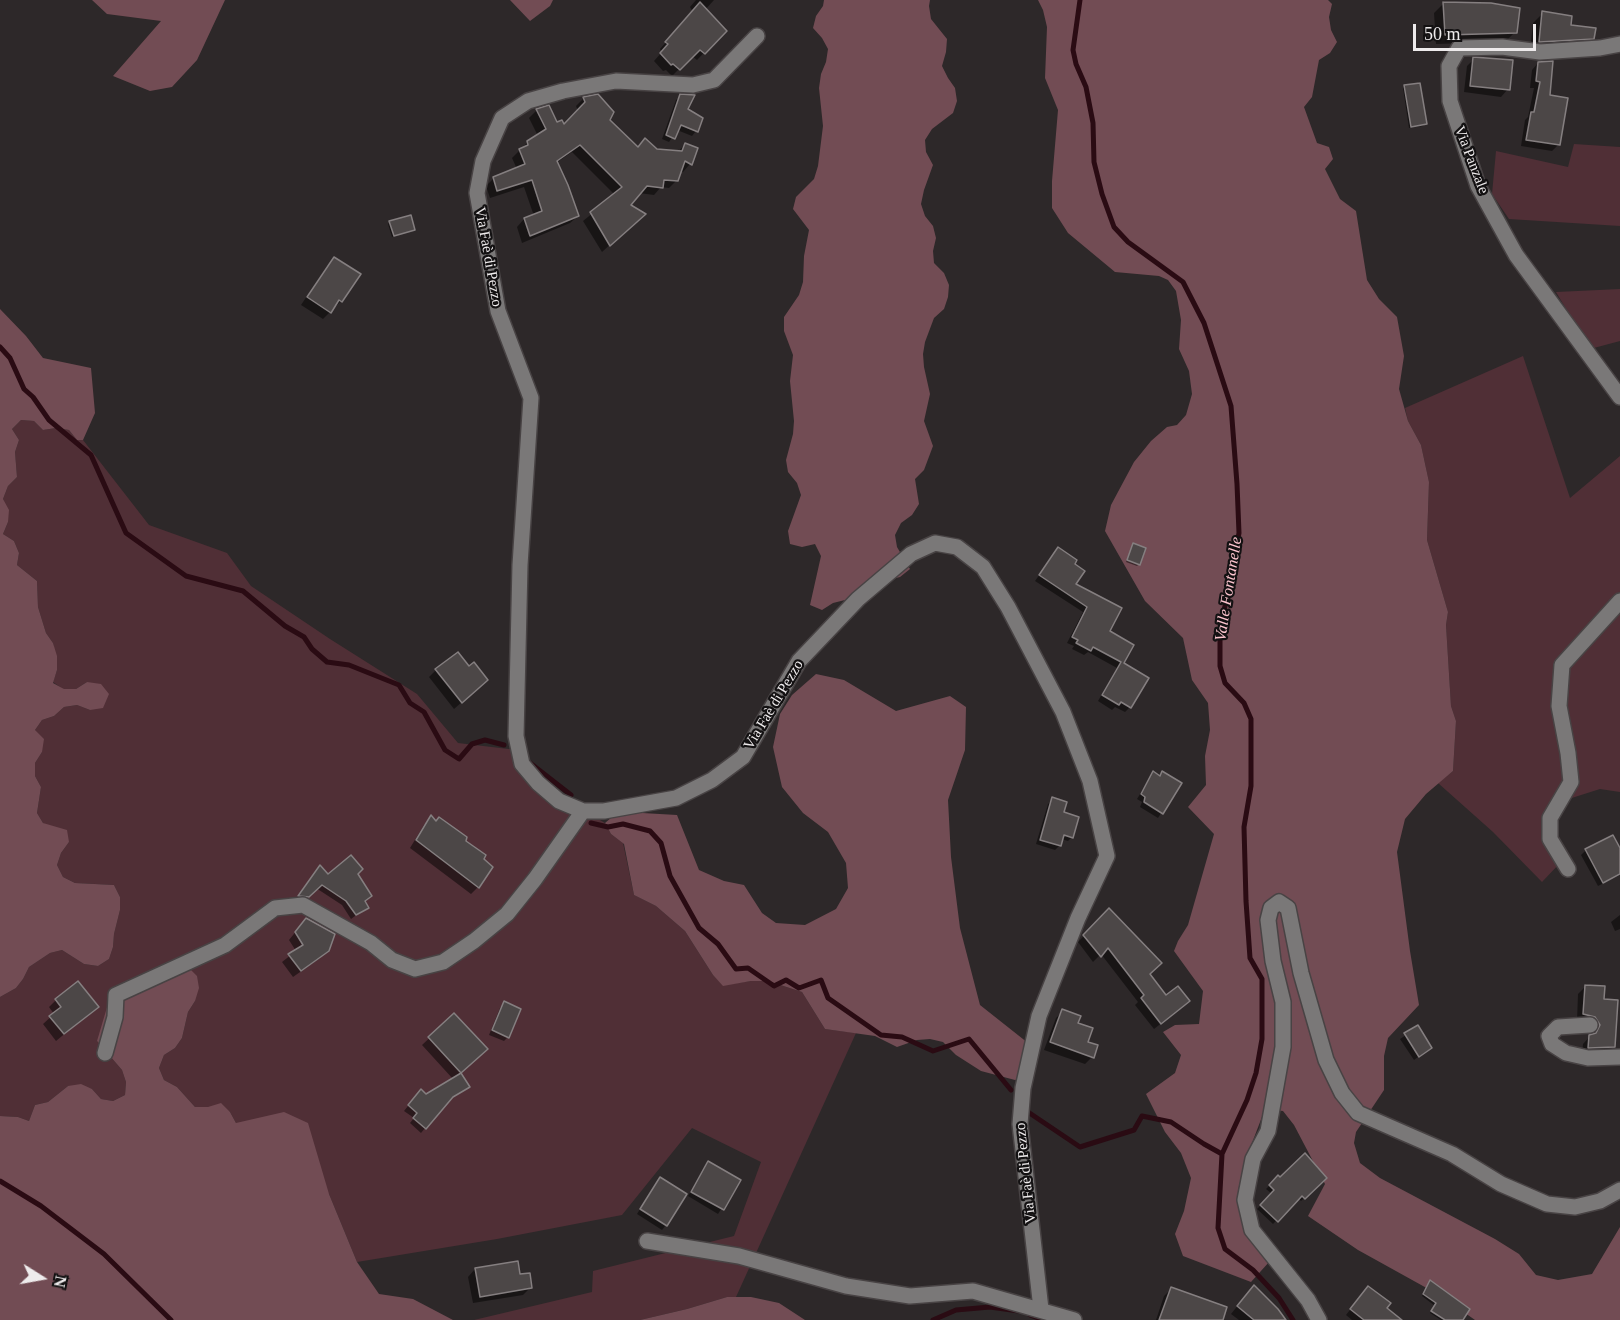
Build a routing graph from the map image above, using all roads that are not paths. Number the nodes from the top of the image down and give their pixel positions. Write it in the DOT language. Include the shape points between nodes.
graph roads {
  1 [pos="757,36"];
  2 [pos="1620,44"];
  3 [pos="1620,397"];
  4 [pos="1620,601"];
  5 [pos="583,811"];
  6 [pos="1568,869"];
  7 [pos="1590,1025"];
  8 [pos="105,1053"];
  9 [pos="1620,1057"];
  10 [pos="1620,1190"];
  11 [pos="647,1241"];
  12 [pos="1041,1309"];
  13 [pos="1074,1320"];
  14 [pos="1319,1320"];
  1 -- 5 [label="street, Via Faè di Pezzo" via="714,80 693,85 616,81 528,101 502,118 483,161 477,193 498,311 531,398 520,565 516,736 522,764 538,783 559,801"];
  2 -- 3 [label="street, Via Panzale" via="1540,51 1459,48 1449,66 1450,101 1478,186 1516,255"];
  4 -- 6 [label="street" via="1562,665 1559,705 1571,782 1550,818 1550,839"];
  5 -- 8 [label="street" via="507,914 443,962 414,969 392,960 371,943 303,905 275,908 225,945 116,995 115,1017"];
  5 -- 12 [label="street, Via Faè di Pezzo" via="676,798 712,780 743,757 799,661 858,599 911,554 935,543 957,547 983,567 1063,712 1090,781 1107,856 1039,1016 1023,1088 1020,1124"];
  7 -- 9 [label="street" via="1558,1027 1549,1036 1552,1044 1566,1053 1588,1058"];
  10 -- 14 [label="street" via="1600,1201 1575,1207 1547,1204 1501,1184 1452,1154 1358,1113 1342,1093 1326,1060 1301,973 1288,908 1279,902 1271,908 1268,920 1283,1002 1283,1047 1268,1131 1253,1159 1245,1200 1252,1230 1308,1300"];
  11 -- 12 [label="street" via="739,1256 846,1286 910,1296 973,1291"];
  12 -- 13 [label="street"];
}
